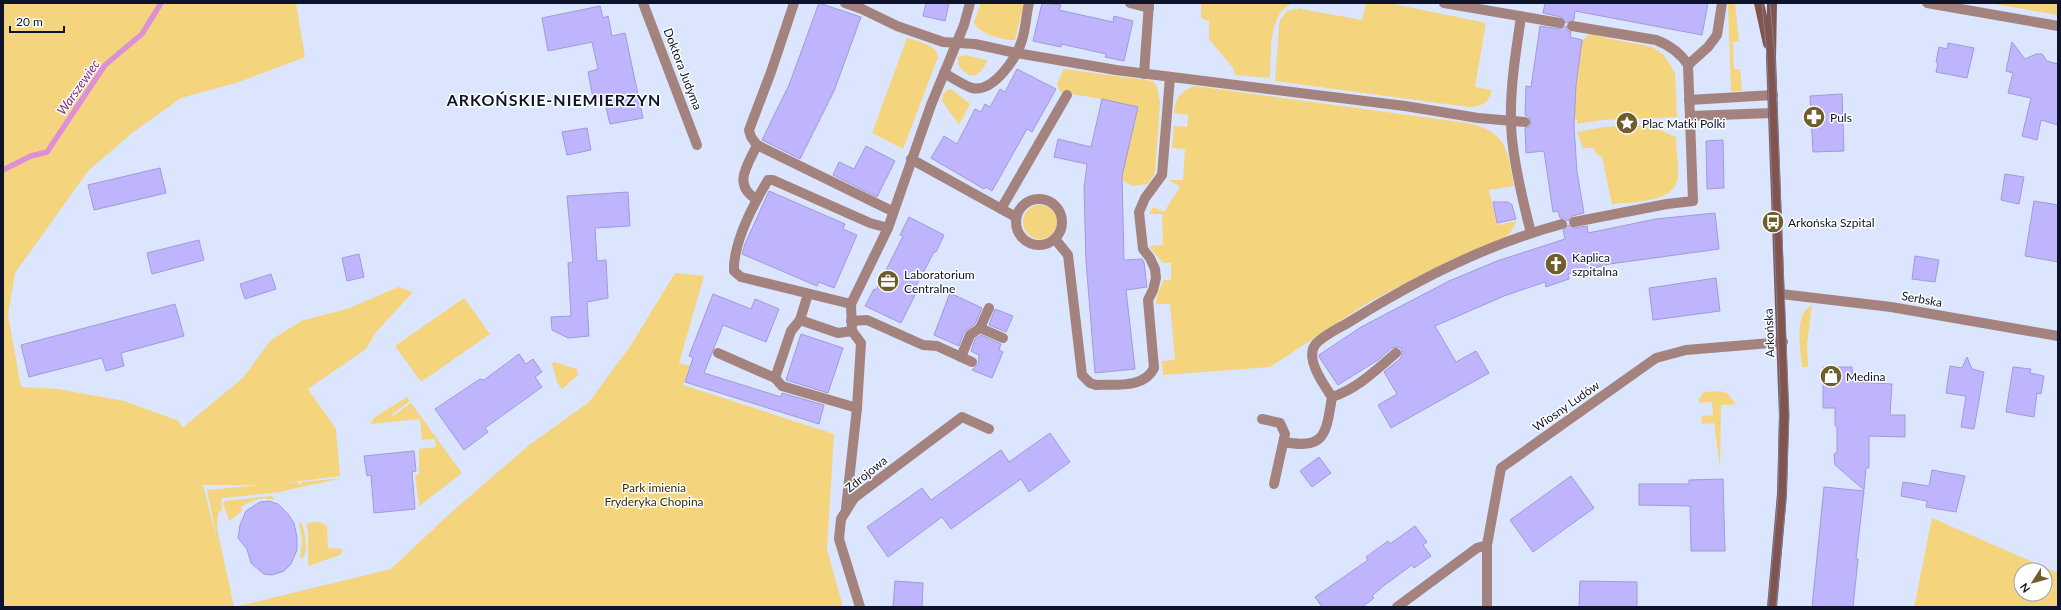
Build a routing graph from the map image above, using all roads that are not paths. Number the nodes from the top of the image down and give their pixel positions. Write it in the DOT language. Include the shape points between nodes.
graph roads {
  1 [pos="644,3"];
  2 [pos="794,3"];
  3 [pos="845,3"];
  4 [pos="970,3"];
  5 [pos="1028,3"];
  6 [pos="1130,3"];
  7 [pos="1444,3"];
  8 [pos="1722,3"];
  9 [pos="1758,3"];
  10 [pos="1772,3"];
  11 [pos="1927,3"];
  12 [pos="1149,5"];
  13 [pos="1521,17"];
  14 [pos="1560,23"];
  15 [pos="1572,26"];
  16 [pos="2058,26"];
  17 [pos="958,42"];
  18 [pos="1016,53"];
  19 [pos="1771,58"];
  20 [pos="1688,65"];
  21 [pos="944,73"];
  22 [pos="1144,74"];
  23 [pos="1170,77"];
  24 [pos="1067,94"];
  25 [pos="1773,95"];
  26 [pos="1689,100"];
  27 [pos="1773,113"];
  28 [pos="1690,116"];
  29 [pos="1511,122"];
  30 [pos="1525,122"];
  31 [pos="697,145"];
  32 [pos="757,145"];
  33 [pos="911,159"];
  34 [pos="756,199"];
  35 [pos="1001,209"];
  36 [pos="892,211"];
  37 [pos="1016,217"];
  38 [pos="1574,222"];
  39 [pos="1562,224"];
  40 [pos="888,228"];
  41 [pos="1531,233"];
  42 [pos="1056,239"];
  43 [pos="808,294"];
  44 [pos="1781,294"];
  45 [pos="851,304"];
  46 [pos="988,308"];
  47 [pos="800,320"];
  48 [pos="852,326"];
  49 [pos="980,328"];
  50 [pos="2058,336"];
  51 [pos="1003,338"];
  52 [pos="1782,342"];
  53 [pos="718,353"];
  54 [pos="1396,353"];
  55 [pos="961,357"];
  56 [pos="972,362"];
  57 [pos="775,378"];
  58 [pos="1332,397"];
  59 [pos="857,408"];
  60 [pos="1262,419"];
  61 [pos="989,429"];
  62 [pos="1284,442"];
  63 [pos="1274,484"];
  64 [pos="846,508"];
  65 [pos="1487,545"];
  66 [pos="860,607"];
  67 [pos="1397,607"];
  68 [pos="1487,607"];
  69 [pos="1772,607"];
  1 -- 31 [label="street, Doktora Judyma"];
  2 -- 32 [label="street" via="749,130"];
  3 -- 17 [label="street" via="916,33 943,42"];
  4 -- 17 [label="street"];
  5 -- 18 [label="street" via="1022,39"];
  6 -- 12 [label="street"];
  7 -- 13 [label="street"];
  8 -- 20 [label="street" via="1717,35"];
  9 -- 19 [label="street, Arkońska"];
  10 -- 19 [label="street, Arkońska"];
  11 -- 16 [label="street"];
  12 -- 22 [label="street"];
  13 -- 14 [label="street"];
  13 -- 29 [label="street" via="1516,48"];
  15 -- 20 [label="street" via="1665,43"];
  17 -- 18 [label="street"];
  17 -- 21 [label="street"];
  18 -- 21 [label="street" via="994,82 980,88 972,88"];
  18 -- 22 [label="street"];
  19 -- 25 [label="street, Arkońska"];
  20 -- 26 [label="street"];
  21 -- 33 [label="street"];
  22 -- 23 [label="street"];
  23 -- 29 [label="street"];
  23 -- 42 [label="street" via="1162,175 1145,198 1139,212 1143,249 1152,263 1156,278 1148,300 1154,368 1150,376 1143,381 1096,386 1080,372 1068,255"];
  24 -- 35 [label="street"];
  25 -- 26 [label="street"];
  25 -- 27 [label="street, Arkońska"];
  26 -- 28 [label="street"];
  27 -- 28 [label="street"];
  27 -- 44 [label="street, Arkońska"];
  28 -- 38 [label="street" via="1693,201"];
  29 -- 30 [label="street"];
  29 -- 41 [label="street" via="1515,157"];
  32 -- 34 [label="street" via="743,175 743,185 747,193"];
  32 -- 36 [label="street"];
  33 -- 35 [label="street"];
  33 -- 36 [label="street"];
  34 -- 40 [label="street" via="768,180 773,180 870,223"];
  34 -- 43 [label="street" via="733,260 734,271 740,277"];
  35 -- 37 [label="street"];
  36 -- 40 [label="street"];
  37 -- 42 [label="street" via="1018,232 1028,243 1042,246"];
  37 -- 42 [label="street" via="1027,202 1041,199 1049,201 1055,205 1062,218 1060,233"];
  39 -- 41 [label="street"];
  40 -- 45 [label="street"];
  41 -- 58 [label="street" via="1469,258 1404,290 1315,345 1314,364 1318,376"];
  43 -- 45 [label="street"];
  43 -- 47 [label="street"];
  44 -- 50 [label="street, Serbska" via="1891,307"];
  44 -- 52 [label="street, Arkońska"];
  45 -- 48 [label="street"];
  46 -- 49 [label="street"];
  47 -- 48 [label="street" via="838,333"];
  47 -- 57 [label="street" via="791,331"];
  48 -- 55 [label="street" via="867,320 923,345 937,346"];
  48 -- 59 [label="street" via="861,343"];
  49 -- 51 [label="street"];
  49 -- 55 [label="street" via="970,335"];
  52 -- 65 [label="street, Wiosny Ludów" via="1674,352 1656,358 1642,367 1501,468"];
  52 -- 69 [label="street, Arkońska" via="1783,467"];
  53 -- 57 [label="street"];
  54 -- 58 [label="street" via="1358,384"];
  55 -- 56 [label="street"];
  57 -- 59 [label="street" via="782,386"];
  58 -- 62 [label="street" via="1328,422 1318,440 1311,444"];
  59 -- 64 [label="street"];
  60 -- 62 [label="street" via="1280,423 1285,434"];
  61 -- 64 [label="street, Zdrojowa" via="962,417 854,498"];
  62 -- 63 [label="street"];
  64 -- 66 [label="street, Zdrojowa" via="841,519 839,539"];
  65 -- 67 [label="street" via="1478,548"];
  65 -- 68 [label="street, Wiosny Ludów"];
}
